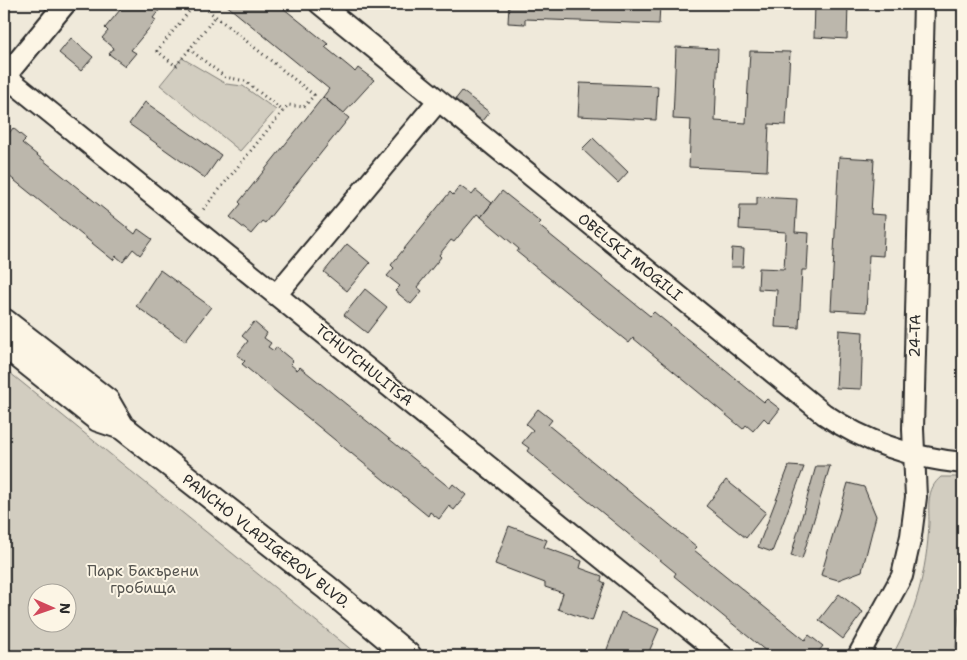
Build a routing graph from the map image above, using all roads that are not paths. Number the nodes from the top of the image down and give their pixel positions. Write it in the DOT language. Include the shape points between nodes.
graph roads {
  1 [pos="65,4"];
  2 [pos="320,4"];
  3 [pos="924,4"];
  4 [pos="4,76"];
  5 [pos="438,102"];
  6 [pos="276,295"];
  7 [pos="4,321"];
  8 [pos="4,344"];
  9 [pos="122,427"];
  10 [pos="914,456"];
  11 [pos="963,463"];
  12 [pos="409,656"];
  13 [pos="724,656"];
  14 [pos="858,656"];
  1 -- 4 [label="street"];
  2 -- 5 [label="street, OBELSKI MOGILI"];
  3 -- 10 [label="street, 24-ТА"];
  4 -- 6 [label="street, TCHUTCHULITSA"];
  5 -- 6 [label="street"];
  5 -- 10 [label="street, OBELSKI MOGILI" via="824,414 852,432"];
  6 -- 13 [label="street, TCHUTCHULITSA"];
  7 -- 9 [label="street, PANCHO VLADIGEROV BLVD." via="107,401"];
  8 -- 9 [label="street, PANCHO VLADIGEROV BLVD." via="98,419"];
  9 -- 12 [label="street, PANCHO VLADIGEROV BLVD."];
  10 -- 11 [label="street, OBELSKI MOGILI"];
  10 -- 14 [label="street, 24-ТА" via="916,497 912,536 902,576"];
}
